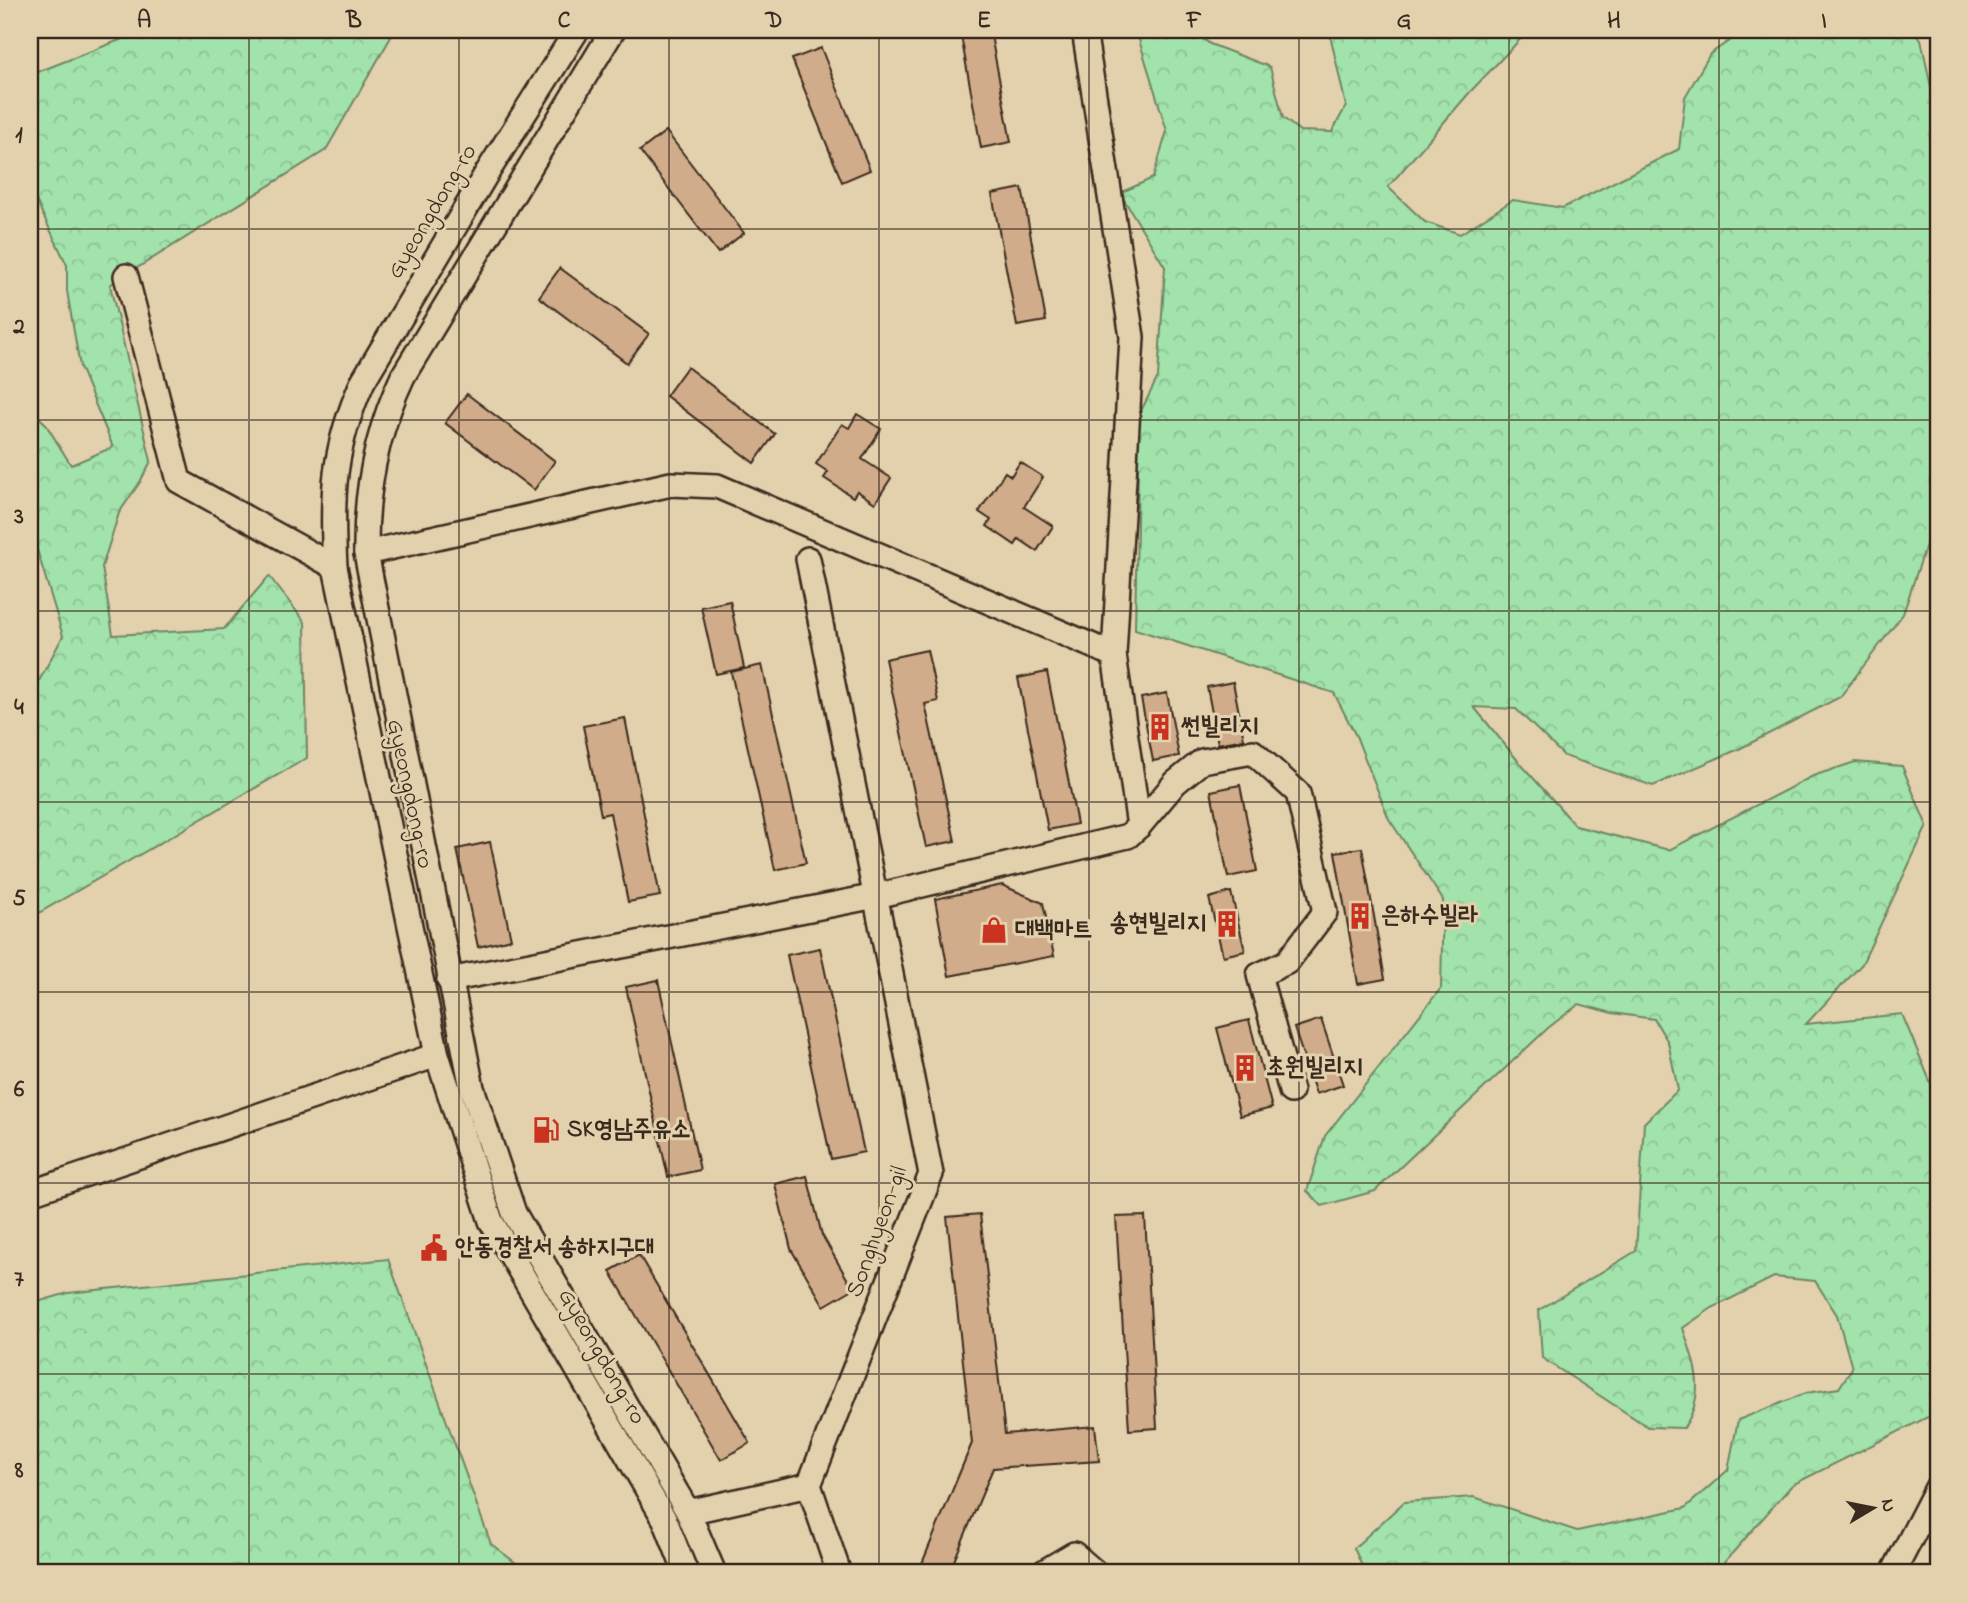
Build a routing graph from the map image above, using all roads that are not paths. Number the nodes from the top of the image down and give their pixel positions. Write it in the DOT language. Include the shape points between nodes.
graph roads {
  1 [pos="577,30"];
  2 [pos="613,30"];
  3 [pos="1084,30"];
  4 [pos="126,276"];
  5 [pos="366,553"];
  6 [pos="808,559"];
  7 [pos="335,567"];
  8 [pos="1114,655"];
  9 [pos="1139,827"];
  10 [pos="876,896"];
  11 [pos="449,980"];
  12 [pos="436,1055"];
  13 [pos="1291,1091"];
  14 [pos="30,1193"];
  15 [pos="809,1485"];
  16 [pos="1938,1486"];
  17 [pos="688,1512"];
  18 [pos="686,1573"];
  19 [pos="714,1573"];
  20 [pos="839,1573"];
  21 [pos="1042,1573"];
  22 [pos="1096,1573"];
  23 [pos="1893,1573"];
  1 -- 7 [label="street, Gyeongdong-ro" via="359,389 341,436 336,466"];
  2 -- 5 [label="street, Gyeongdong-ro" via="399,385 369,480"];
  3 -- 8 [label="street" via="1132,337"];
  4 -- 7 [label="street" via="179,481"];
  5 -- 8 [label="street" via="671,484 717,486"];
  5 -- 11 [label="street, Gyeongdong-ro"];
  6 -- 10 [label="street, Songhyeon-gil"];
  7 -- 12 [label="street, Gyeongdong-ro"];
  8 -- 9 [label="street"];
  9 -- 10 [label="street" via="1128,836"];
  9 -- 13 [label="street" via="1175,783 1202,761 1253,752 1298,793 1325,912 1287,962 1259,975"];
  10 -- 11 [label="street"];
  10 -- 15 [label="street, Songhyeon-gil" via="931,1174"];
  11 -- 17 [label="street, Gyeongdong-ro" via="472,1088 514,1213"];
  12 -- 14 [label="street"];
  12 -- 18 [label="street, Gyeongdong-ro" via="491,1221 665,1520"];
  15 -- 17 [label="street"];
  15 -- 20 [label="street"];
  16 -- 23 [label="street"];
  17 -- 19 [label="street, Gyeongdong-ro"];
  21 -- 22 [label="street" via="1074,1554"];
}
